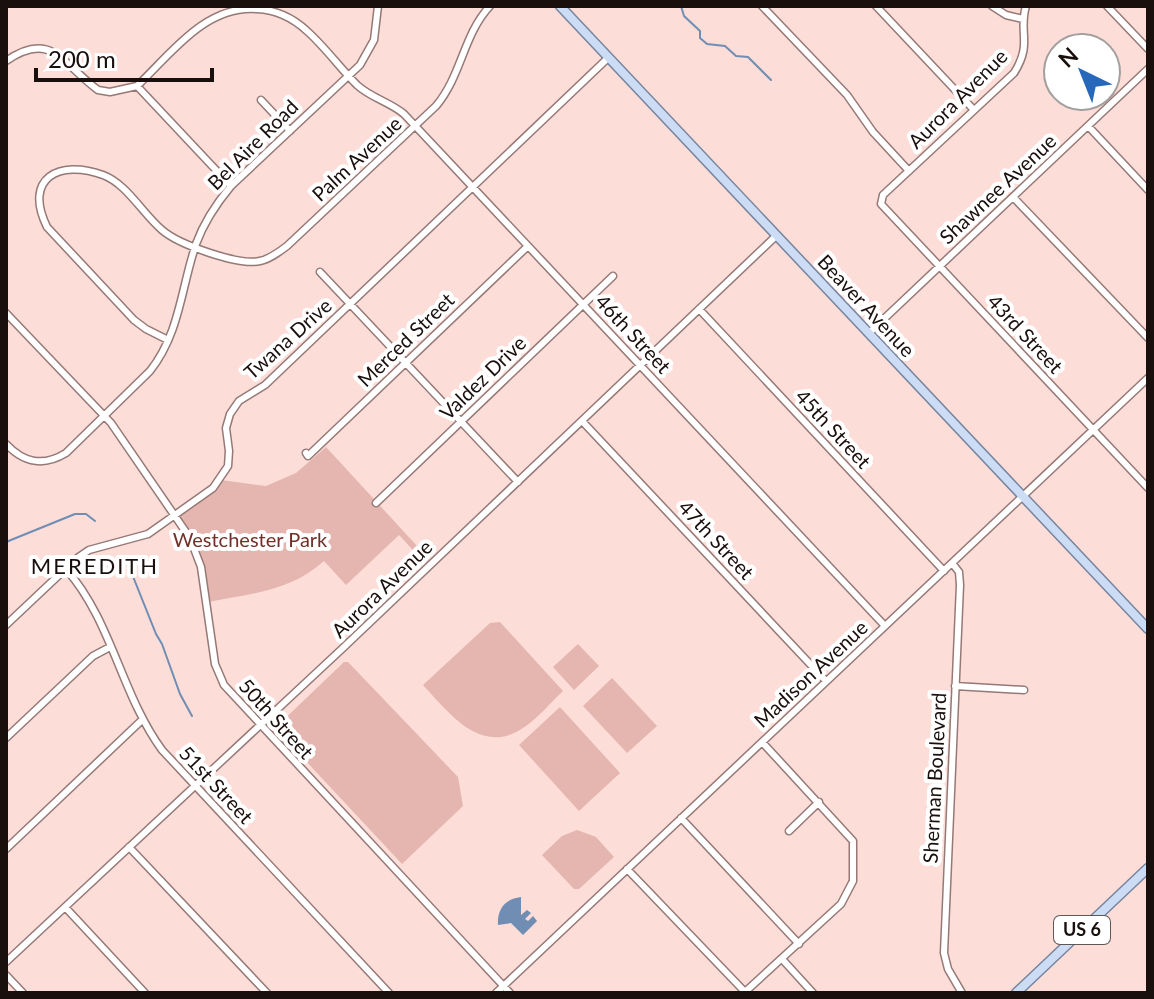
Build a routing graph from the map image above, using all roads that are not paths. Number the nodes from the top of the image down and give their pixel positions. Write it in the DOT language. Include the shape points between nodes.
graph roads {
  1 [pos="378,6"];
  2 [pos="490,6"];
  3 [pos="560,6"];
  4 [pos="762,6"];
  5 [pos="876,6"];
  6 [pos="992,6"];
  7 [pos="1026,6"];
  8 [pos="1107,6"];
  9 [pos="1023,19"];
  10 [pos="1148,49"];
  11 [pos="609,57"];
  12 [pos="6,61"];
  13 [pos="1148,69"];
  14 [pos="349,76"];
  15 [pos="137,86"];
  16 [pos="261,100"];
  17 [pos="974,110"];
  18 [pos="415,126"];
  19 [pos="1088,126"];
  20 [pos="290,131"];
  21 [pos="909,171"];
  22 [pos="231,186"];
  23 [pos="474,187"];
  24 [pos="1148,190"];
  25 [pos="1013,197"];
  26 [pos="881,201"];
  27 [pos="777,235"];
  28 [pos="195,246"];
  29 [pos="528,246"];
  30 [pos="939,267"];
  31 [pos="320,272"];
  32 [pos="613,276"];
  33 [pos="350,304"];
  34 [pos="583,304"];
  35 [pos="699,309"];
  36 [pos="6,313"];
  37 [pos="869,333"];
  38 [pos="1148,338"];
  39 [pos="168,340"];
  40 [pos="405,363"];
  41 [pos="641,365"];
  42 [pos="1148,378"];
  43 [pos="104,416"];
  44 [pos="582,421"];
  45 [pos="461,422"];
  46 [pos="1093,430"];
  47 [pos="6,444"];
  48 [pos="306,453"];
  49 [pos="518,482"];
  50 [pos="1148,488"];
  51 [pos="1023,496"];
  52 [pos="376,503"];
  53 [pos="175,515"];
  54 [pos="952,563"];
  55 [pos="66,569"];
  56 [pos="944,571"];
  57 [pos="6,625"];
  58 [pos="885,626"];
  59 [pos="1148,629"];
  60 [pos="110,647"];
  61 [pos="826,681"];
  62 [pos="955,686"];
  63 [pos="1024,690"];
  64 [pos="142,720"];
  65 [pos="259,725"];
  66 [pos="6,738"];
  67 [pos="762,742"];
  68 [pos="194,786"];
  69 [pos="819,802"];
  70 [pos="681,818"];
  71 [pos="789,831"];
  72 [pos="129,847"];
  73 [pos="6,849"];
  74 [pos="1148,868"];
  75 [pos="627,869"];
  76 [pos="65,907"];
  77 [pos="799,944"];
  78 [pos="782,959"];
  79 [pos="6,962"];
  80 [pos="6,975"];
  81 [pos="503,986"];
  82 [pos="23,993"];
  83 [pos="145,993"];
  84 [pos="267,993"];
  85 [pos="389,993"];
  86 [pos="496,993"];
  87 [pos="510,993"];
  88 [pos="813,993"];
  89 [pos="962,993"];
  90 [pos="1016,993"];
  1 -- 14 [label="street, Bel Aire Road" via="374,40"];
  2 -- 18 [label="street, Palm Avenue" via="474,25 446,93"];
  3 -- 11 [label="main road, Beaver Avenue"];
  4 -- 21 [label="street" via="847,95"];
  5 -- 17 [label="street"];
  6 -- 9 [label="street"];
  7 -- 9 [label="street, Aurora Avenue"];
  8 -- 10 [label="street"];
  9 -- 17 [label="street, Aurora Avenue" via="1026,45 1021,60"];
  11 -- 23 [label="street, Twana Drive"];
  11 -- 27 [label="main road, Beaver Avenue"];
  12 -- 15 [label="street" via="37,46 54,51 98,90"];
  13 -- 19 [label="street, Shawnee Avenue"];
  14 -- 15 [label="street, 46th Street" via="289,17 246,8 215,16 196,29"];
  14 -- 18 [label="street, 46th Street" via="367,93 394,105"];
  14 -- 20 [label="street, Bel Aire Road"];
  15 -- 22 [label="street"];
  16 -- 20 [label="street"];
  17 -- 21 [label="street, Aurora Avenue"];
  18 -- 23 [label="street, 46th Street"];
  18 -- 28 [label="street, Palm Avenue" via="275,255 246,262"];
  19 -- 24 [label="street"];
  19 -- 25 [label="street, Shawnee Avenue"];
  20 -- 22 [label="street, Bel Aire Road"];
  21 -- 26 [label="street, Aurora Avenue"];
  22 -- 28 [label="street, Bel Aire Road"];
  23 -- 29 [label="street, 46th Street"];
  23 -- 33 [label="street, Twana Drive"];
  25 -- 30 [label="street, Shawnee Avenue"];
  25 -- 38 [label="street"];
  26 -- 30 [label="street, 43rd Street"];
  27 -- 35 [label="street, Aurora Avenue"];
  27 -- 37 [label="main road, Beaver Avenue"];
  28 -- 39 [label="street, Bel Aire Road" via="180,313"];
  28 -- 39 [label="street, Palm Avenue" via="165,233 106,176 66,168 50,175 39,195 38,210 47,227 134,320"];
  29 -- 34 [label="street, 46th Street"];
  29 -- 40 [label="street, Merced Street"];
  30 -- 37 [label="street, Shawnee Avenue"];
  30 -- 46 [label="street, 43rd Street"];
  31 -- 33 [label="street"];
  32 -- 34 [label="street, Valdez Drive"];
  33 -- 40 [label="street"];
  33 -- 53 [label="street, Twana Drive" via="265,385 234,407 226,428 225,474"];
  34 -- 41 [label="street, 46th Street"];
  34 -- 45 [label="street, Valdez Drive"];
  35 -- 41 [label="street, Aurora Avenue"];
  35 -- 56 [label="street, 45th Street"];
  36 -- 43 [label="street, 50th Street"];
  37 -- 51 [label="main road, Beaver Avenue"];
  39 -- 43 [label="street, Bel Aire Road" via="150,371"];
  40 -- 45 [label="street"];
  40 -- 48 [label="street, Merced Street"];
  41 -- 44 [label="street, Aurora Avenue"];
  41 -- 58 [label="street, 46th Street"];
  42 -- 46 [label="street, Madison Avenue"];
  43 -- 47 [label="street, Bel Aire Road" via="66,453 48,461 26,460"];
  43 -- 53 [label="street, 50th Street"];
  44 -- 49 [label="street, Aurora Avenue"];
  44 -- 61 [label="street, 47th Street"];
  45 -- 49 [label="street"];
  45 -- 52 [label="street, Valdez Drive"];
  46 -- 50 [label="street, 43rd Street"];
  46 -- 51 [label="street, Madison Avenue"];
  49 -- 65 [label="street, Aurora Avenue"];
  51 -- 54 [label="street, Madison Avenue"];
  51 -- 59 [label="main road, Beaver Avenue"];
  53 -- 55 [label="street, Twana Drive" via="148,534 89,550"];
  53 -- 65 [label="street, 50th Street" via="201,567 219,675"];
  54 -- 56 [label="street, Madison Avenue"];
  54 -- 62 [label="street, Sherman Boulevard" via="960,577"];
  55 -- 57 [label="street, Twana Drive"];
  55 -- 60 [label="street, 51st Street" via="96,610"];
  56 -- 58 [label="street, Madison Avenue"];
  58 -- 61 [label="street, Madison Avenue"];
  60 -- 64 [label="street, 51st Street"];
  60 -- 66 [label="street" via="82,666"];
  61 -- 67 [label="street, Madison Avenue"];
  62 -- 63 [label="street"];
  62 -- 89 [label="street, Sherman Boulevard" via="944,953"];
  64 -- 68 [label="street, 51st Street"];
  64 -- 73 [label="street"];
  65 -- 68 [label="street, Aurora Avenue"];
  65 -- 81 [label="street, 50th Street"];
  67 -- 69 [label="street"];
  67 -- 70 [label="street, Madison Avenue"];
  68 -- 72 [label="street, Aurora Avenue"];
  68 -- 85 [label="street, 51st Street"];
  69 -- 71 [label="street"];
  69 -- 77 [label="street" via="853,841 853,881 841,904"];
  70 -- 75 [label="street, Madison Avenue"];
  70 -- 77 [label="street"];
  72 -- 76 [label="street, Aurora Avenue"];
  72 -- 84 [label="street"];
  74 -- 90 [label="main road, US 6"];
  75 -- 78 [label="street" via="741,990 750,990"];
  75 -- 81 [label="street, Madison Avenue"];
  76 -- 79 [label="street, Aurora Avenue"];
  76 -- 83 [label="street"];
  77 -- 78 [label="street"];
  78 -- 88 [label="street"];
  80 -- 82 [label="street"];
  81 -- 86 [label="street, Madison Avenue"];
  81 -- 87 [label="street, 50th Street"];
}
